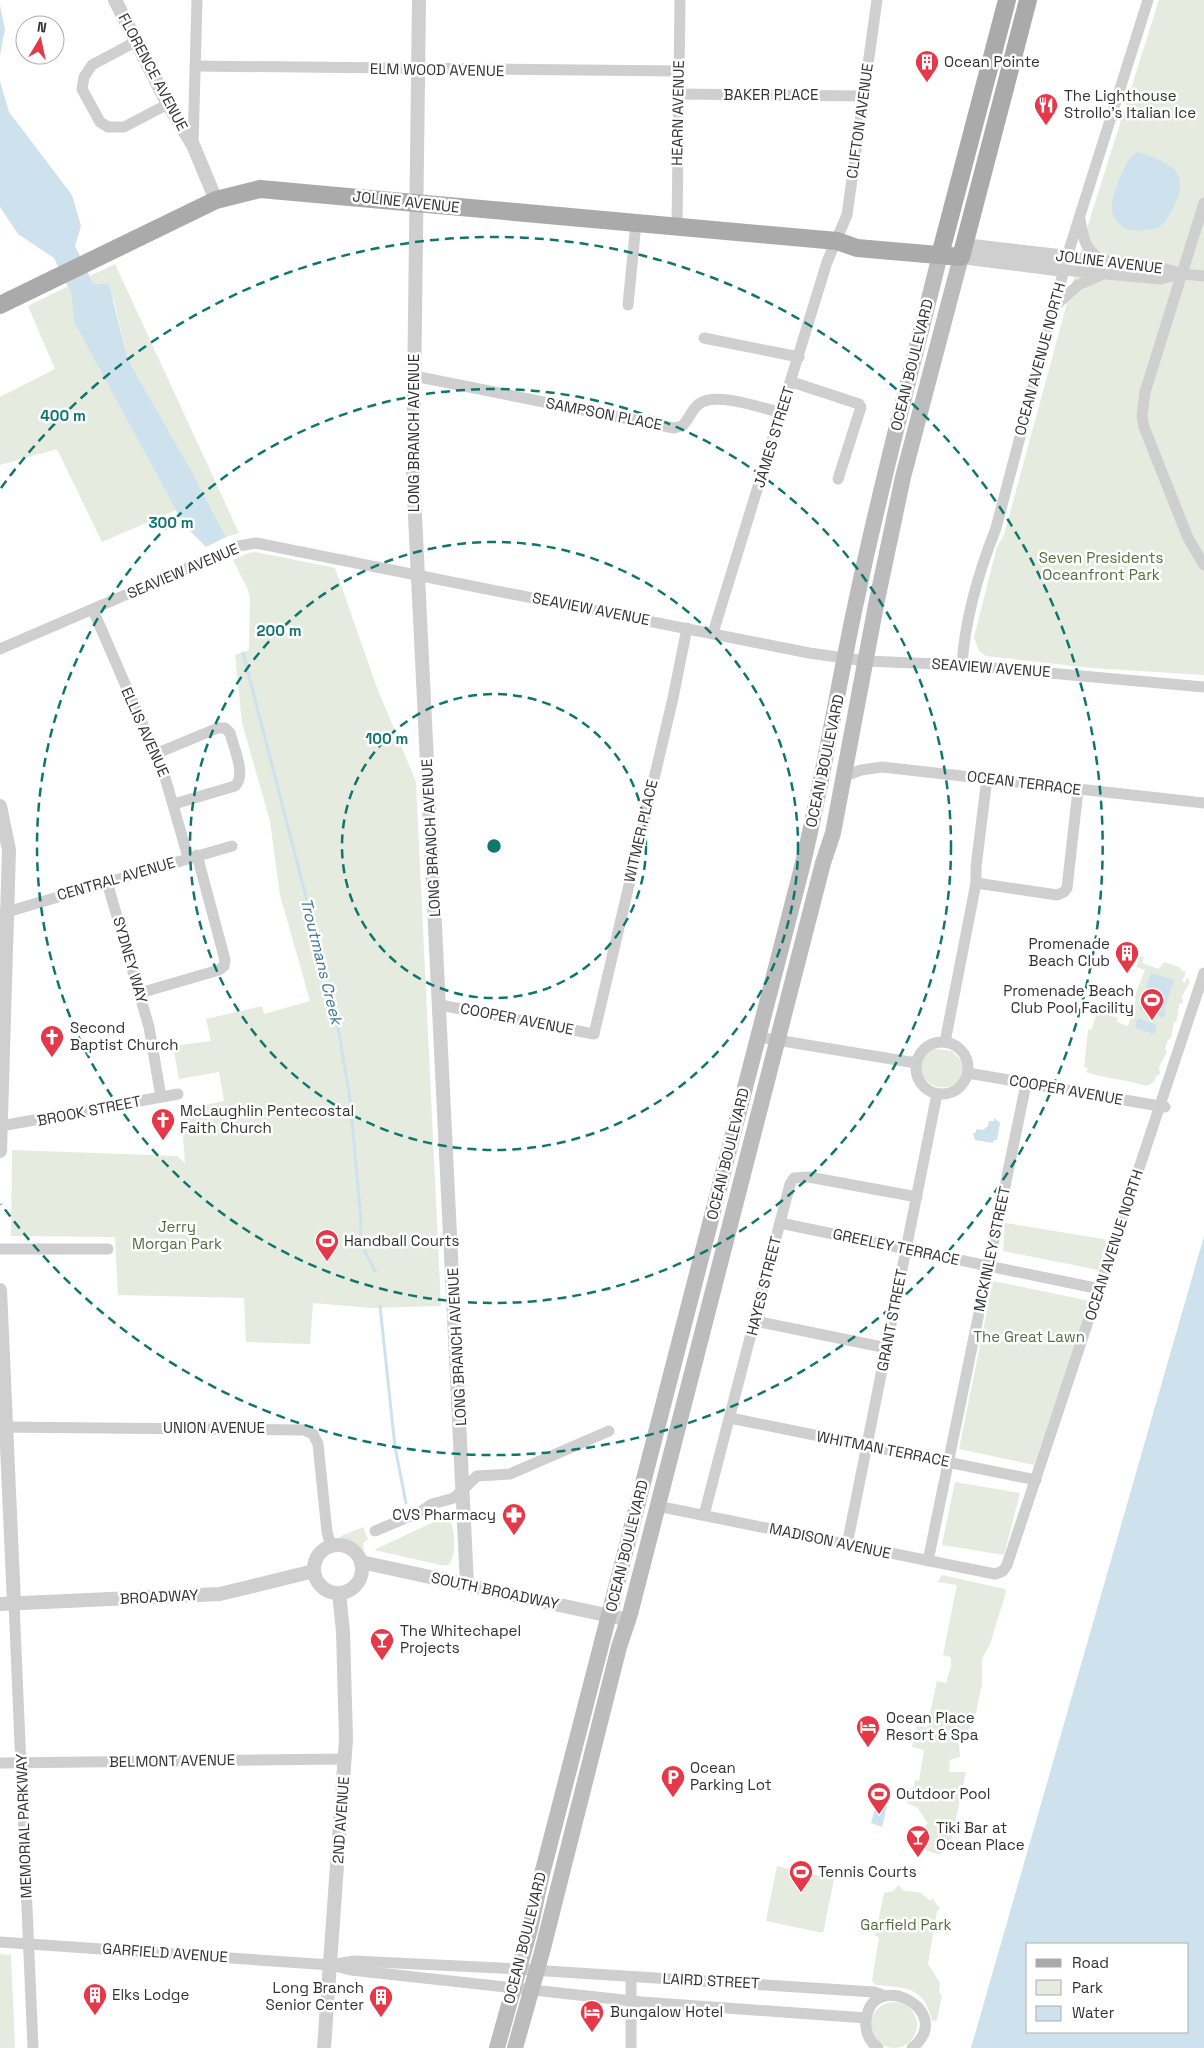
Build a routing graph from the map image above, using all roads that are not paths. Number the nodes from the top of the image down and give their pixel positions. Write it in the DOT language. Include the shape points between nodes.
graph roads {
  1 [pos="114,0"];
  2 [pos="197,0"];
  3 [pos="419,0"];
  4 [pos="680,0"];
  5 [pos="877,0"];
  6 [pos="1008,0"];
  7 [pos="1028,0"];
  8 [pos="1148,0"];
  9 [pos="135,42"];
  10 [pos="196,66"];
  11 [pos="418,69"];
  12 [pos="679,71"];
  13 [pos="679,94"];
  14 [pos="863,96"];
  15 [pos="168,104"];
  16 [pos="193,145"];
  17 [pos="216,200"];
  18 [pos="417,203"];
  19 [pos="1204,204"];
  20 [pos="1079,215"];
  21 [pos="636,223"];
  22 [pos="677,226"];
  23 [pos="837,241"];
  24 [pos="942,249"];
  25 [pos="962,251"];
  26 [pos="1103,260"];
  27 [pos="1065,263"];
  28 [pos="1103,274"];
  29 [pos="1182,274"];
  30 [pos="1204,276"];
  31 [pos="0,305"];
  32 [pos="628,305"];
  33 [pos="1054,308"];
  34 [pos="704,338"];
  35 [pos="799,356"];
  36 [pos="414,376"];
  37 [pos="792,382"];
  38 [pos="782,413"];
  39 [pos="838,479"];
  40 [pos="1204,565"];
  41 [pos="417,574"];
  42 [pos="93,610"];
  43 [pos="687,628"];
  44 [pos="713,633"];
  45 [pos="0,650"];
  46 [pos="845,658"];
  47 [pos="866,661"];
  48 [pos="962,664"];
  49 [pos="1204,687"];
  50 [pos="155,754"];
  51 [pos="846,776"];
  52 [pos="987,778"];
  53 [pos="1078,790"];
  54 [pos="1204,803"];
  55 [pos="174,804"];
  56 [pos="0,806"];
  57 [pos="232,846"];
  58 [pos="193,856"];
  59 [pos="107,882"];
  60 [pos="976,883"];
  61 [pos="4,913"];
  62 [pos="1204,973"];
  63 [pos="140,993"];
  64 [pos="440,1005"];
  65 [pos="594,1034"];
  66 [pos="758,1037"];
  67 [pos="778,1042"];
  68 [pos="945,1042"];
  69 [pos="916,1063"];
  70 [pos="968,1073"];
  71 [pos="1026,1084"];
  72 [pos="178,1094"];
  73 [pos="937,1094"];
  74 [pos="161,1097"];
  75 [pos="1163,1106"];
  76 [pos="1,1126"];
  77 [pos="0,1151"];
  78 [pos="917,1197"];
  79 [pos="780,1223"];
  80 [pos="0,1249"];
  81 [pos="108,1249"];
  82 [pos="906,1250"];
  83 [pos="988,1267"];
  84 [pos="1100,1289"];
  85 [pos="0,1290"];
  86 [pos="755,1321"];
  87 [pos="887,1348"];
  88 [pos="730,1418"];
  89 [pos="3,1427"];
  90 [pos="609,1431"];
  91 [pos="867,1446"];
  92 [pos="948,1462"];
  93 [pos="1036,1480"];
  94 [pos="463,1490"];
  95 [pos="657,1506"];
  96 [pos="704,1515"];
  97 [pos="375,1531"];
  98 [pos="847,1545"];
  99 [pos="331,1546"];
  100 [pos="928,1561"];
  101 [pos="361,1562"];
  102 [pos="314,1571"];
  103 [pos="1003,1571"];
  104 [pos="468,1585"];
  105 [pos="338,1593"];
  106 [pos="7,1604"];
  107 [pos="609,1616"];
  108 [pos="629,1620"];
  109 [pos="345,1759"];
  110 [pos="21,1762"];
  111 [pos="0,1763"];
  112 [pos="0,1942"];
  113 [pos="29,1944"];
  114 [pos="331,1965"];
  115 [pos="518,1970"];
  116 [pos="536,1971"];
  117 [pos="631,1977"];
  118 [pos="513,1988"];
  119 [pos="531,1990"];
  120 [pos="885,1996"];
  121 [pos="631,2001"];
  122 [pos="866,2018"];
  123 [pos="915,2047"];
  124 [pos="33,2048"];
  125 [pos="324,2048"];
  126 [pos="497,2048"];
  127 [pos="515,2048"];
  128 [pos="631,2048"];
  129 [pos="878,2048"];
  1 -- 9 [label="street, FLORENCE AVENUE"];
  2 -- 10 [label="street"];
  3 -- 11 [label="street, LONG BRANCH AVENUE"];
  4 -- 12 [label="street, HEARN AVENUE"];
  5 -- 14 [label="street, CLIFTON AVENUE"];
  6 -- 24 [label="main road"];
  7 -- 25 [label="main road"];
  8 -- 20 [label="street, OCEAN AVENUE NORTH"];
  9 -- 15 [label="street, FLORENCE AVENUE"];
  9 -- 15 [label="street" via="92,65 86,72 82,89 95,114 102,124 124,127"];
  10 -- 11 [label="street, ELM WOOD AVENUE"];
  10 -- 16 [label="street"];
  11 -- 12 [label="street, ELM WOOD AVENUE"];
  11 -- 18 [label="street, LONG BRANCH AVENUE"];
  12 -- 13 [label="street, HEARN AVENUE"];
  13 -- 14 [label="street, BAKER PLACE"];
  13 -- 22 [label="street, HEARN AVENUE"];
  14 -- 23 [label="street, CLIFTON AVENUE" via="847,215"];
  15 -- 16 [label="street, FLORENCE AVENUE"];
  16 -- 17 [label="street, FLORENCE AVENUE"];
  17 -- 18 [label="main road, JOLINE AVENUE" via="260,189"];
  17 -- 31 [label="main road, JOLINE AVENUE"];
  18 -- 21 [label="main road, JOLINE AVENUE"];
  18 -- 36 [label="street, LONG BRANCH AVENUE"];
  19 -- 29 [label="street"];
  20 -- 26 [label="street" via="1086,246 1091,254"];
  20 -- 27 [label="street, OCEAN AVENUE NORTH"];
  21 -- 22 [label="main road, JOLINE AVENUE"];
  21 -- 32 [label="street"];
  22 -- 23 [label="main road, JOLINE AVENUE"];
  23 -- 24 [label="main road, JOLINE AVENUE" via="857,238"];
  23 -- 35 [label="street, JAMES STREET" via="827,262"];
  24 -- 25 [label="main road, JOLINE AVENUE"];
  24 -- 46 [label="main road, OCEAN BOULEVARD" via="880,488"];
  25 -- 27 [label="street, JOLINE AVENUE"];
  25 -- 47 [label="main road, OCEAN BOULEVARD" via="903,477"];
  26 -- 27 [label="street, JOLINE AVENUE"];
  26 -- 29 [label="street, JOLINE AVENUE" via="1160,266"];
  27 -- 28 [label="street, JOLINE AVENUE"];
  27 -- 33 [label="street, OCEAN AVENUE NORTH"];
  28 -- 29 [label="street, JOLINE AVENUE" via="1160,278"];
  28 -- 33 [label="street" via="1078,284"];
  29 -- 30 [label="street"];
  29 -- 40 [label="street" via="1149,377 1142,416 1188,538"];
  33 -- 48 [label="street, OCEAN AVENUE NORTH" via="964,634"];
  34 -- 35 [label="street"];
  35 -- 37 [label="street, JAMES STREET"];
  36 -- 38 [label="street, SAMPSON PLACE" via="674,428 682,426 699,404 712,399"];
  36 -- 41 [label="street, LONG BRANCH AVENUE"];
  37 -- 38 [label="street, JAMES STREET"];
  37 -- 39 [label="street" via="861,407"];
  38 -- 44 [label="street, JAMES STREET"];
  41 -- 42 [label="street, SEAVIEW AVENUE" via="256,543 239,546"];
  41 -- 43 [label="street, SEAVIEW AVENUE"];
  41 -- 64 [label="street, LONG BRANCH AVENUE"];
  42 -- 45 [label="street, SEAVIEW AVENUE"];
  42 -- 50 [label="street, ELLIS AVENUE"];
  43 -- 44 [label="street, SEAVIEW AVENUE"];
  43 -- 65 [label="street, WITMER PLACE"];
  44 -- 46 [label="street, SEAVIEW AVENUE"];
  46 -- 47 [label="street, SEAVIEW AVENUE"];
  46 -- 66 [label="main road, OCEAN BOULEVARD" via="814,814"];
  47 -- 48 [label="street, SEAVIEW AVENUE"];
  47 -- 51 [label="main road, OCEAN BOULEVARD"];
  48 -- 49 [label="street, SEAVIEW AVENUE"];
  50 -- 55 [label="street, ELLIS AVENUE"];
  50 -- 55 [label="street" via="218,728 225,728 230,733 240,775 235,786"];
  51 -- 52 [label="street, OCEAN TERRACE" via="882,767"];
  51 -- 67 [label="main road, OCEAN BOULEVARD"];
  52 -- 53 [label="street, OCEAN TERRACE"];
  52 -- 60 [label="street"];
  53 -- 54 [label="street, OCEAN TERRACE"];
  53 -- 60 [label="street" via="1064,892 1057,895"];
  55 -- 58 [label="street, ELLIS AVENUE"];
  56 -- 61 [label="street" via="8,850"];
  57 -- 58 [label="street, CENTRAL AVENUE"];
  58 -- 59 [label="street, CENTRAL AVENUE"];
  58 -- 63 [label="street, ELLIS AVENUE" via="225,960 224,966"];
  59 -- 61 [label="street, CENTRAL AVENUE"];
  59 -- 63 [label="street, SYDNEY WAY"];
  60 -- 68 [label="street"];
  61 -- 76 [label="street"];
  62 -- 75 [label="street, OCEAN AVENUE NORTH"];
  63 -- 74 [label="street, SYDNEY WAY" via="150,1027"];
  64 -- 65 [label="street, COOPER AVENUE"];
  64 -- 94 [label="street, LONG BRANCH AVENUE"];
  66 -- 67 [label="street"];
  66 -- 107 [label="main road, OCEAN BOULEVARD"];
  67 -- 69 [label="street"];
  67 -- 95 [label="main road, OCEAN BOULEVARD"];
  68 -- 69 [label="street" via="930,1044 918,1055"];
  68 -- 70 [label="street" via="953,1044 966,1056"];
  69 -- 73 [label="street" via="922,1086"];
  70 -- 71 [label="street, COOPER AVENUE"];
  70 -- 73 [label="street" via="957,1090"];
  71 -- 75 [label="street, COOPER AVENUE"];
  71 -- 83 [label="street, MCKINLEY STREET"];
  72 -- 74 [label="street, BROOK STREET"];
  73 -- 78 [label="street, GRANT STREET"];
  74 -- 76 [label="street, BROOK STREET"];
  75 -- 84 [label="street, OCEAN AVENUE NORTH"];
  76 -- 77 [label="street"];
  78 -- 79 [label="street, HAYES STREET" via="799,1176 790,1184"];
  78 -- 82 [label="street, GRANT STREET"];
  79 -- 82 [label="street, GREELEY TERRACE"];
  79 -- 86 [label="street, HAYES STREET"];
  80 -- 81 [label="street"];
  82 -- 83 [label="street, GREELEY TERRACE"];
  82 -- 87 [label="street, GRANT STREET"];
  83 -- 84 [label="street, GREELEY TERRACE"];
  83 -- 92 [label="street, MCKINLEY STREET"];
  84 -- 93 [label="street, OCEAN AVENUE NORTH"];
  85 -- 89 [label="street"];
  86 -- 87 [label="street"];
  86 -- 88 [label="street, HAYES STREET"];
  87 -- 91 [label="street, GRANT STREET"];
  88 -- 91 [label="street, WHITMAN TERRACE"];
  88 -- 96 [label="street, HAYES STREET"];
  89 -- 99 [label="street, UNION AVENUE" via="304,1430 313,1434 318,1444"];
  89 -- 106 [label="street"];
  90 -- 94 [label="street" via="510,1474 477,1476"];
  91 -- 92 [label="street, WHITMAN TERRACE"];
  91 -- 98 [label="street, GRANT STREET"];
  92 -- 93 [label="street, WHITMAN TERRACE"];
  92 -- 100 [label="street, MCKINLEY STREET"];
  93 -- 103 [label="street, OCEAN AVENUE NORTH"];
  94 -- 97 [label="street" via="452,1499 432,1504"];
  94 -- 104 [label="street, LONG BRANCH AVENUE"];
  95 -- 96 [label="street, MADISON AVENUE"];
  95 -- 108 [label="main road, OCEAN BOULEVARD"];
  96 -- 98 [label="street, MADISON AVENUE"];
  98 -- 100 [label="street, MADISON AVENUE"];
  99 -- 101 [label="street" via="353,1550"];
  99 -- 102 [label="street" via="317,1558"];
  100 -- 103 [label="street, MADISON AVENUE" via="995,1574"];
  101 -- 104 [label="street, SOUTH BROADWAY"];
  101 -- 105 [label="street" via="358,1583 346,1592"];
  102 -- 105 [label="street" via="320,1584"];
  102 -- 106 [label="street, BROADWAY" via="220,1594"];
  104 -- 107 [label="street, SOUTH BROADWAY"];
  105 -- 109 [label="street, 2ND AVENUE" via="343,1632"];
  106 -- 110 [label="street, MEMORIAL PARKWAY"];
  107 -- 108 [label="street, SOUTH BROADWAY"];
  107 -- 115 [label="main road, OCEAN BOULEVARD"];
  108 -- 116 [label="main road, OCEAN BOULEVARD" via="619,1647"];
  109 -- 110 [label="street, BELMONT AVENUE"];
  109 -- 114 [label="street, 2ND AVENUE"];
  110 -- 111 [label="street, BELMONT AVENUE"];
  110 -- 113 [label="street, MEMORIAL PARKWAY"];
  112 -- 113 [label="street, GARFIELD AVENUE"];
  113 -- 114 [label="street, GARFIELD AVENUE"];
  113 -- 124 [label="street, MEMORIAL PARKWAY"];
  114 -- 115 [label="street, GARFIELD AVENUE" via="354,1961"];
  114 -- 118 [label="street, GARFIELD AVENUE"];
  114 -- 125 [label="street, 2ND AVENUE"];
  115 -- 116 [label="street, GARFIELD AVENUE"];
  115 -- 118 [label="main road, OCEAN BOULEVARD"];
  116 -- 117 [label="street, LAIRD STREET"];
  116 -- 119 [label="main road, OCEAN BOULEVARD"];
  117 -- 120 [label="street, LAIRD STREET" via="874,1992"];
  117 -- 121 [label="street"];
  118 -- 119 [label="street, GARFIELD AVENUE"];
  118 -- 126 [label="main road, OCEAN BOULEVARD"];
  119 -- 121 [label="street, LAIRD STREET"];
  119 -- 127 [label="main road, OCEAN BOULEVARD"];
  120 -- 122 [label="street" via="873,2005"];
  120 -- 123 [label="street, LAIRD STREET" via="912,2000 919,2008 924,2030"];
  121 -- 122 [label="street, LAIRD STREET"];
  121 -- 128 [label="street"];
  122 -- 129 [label="street" via="868,2037"];
}
